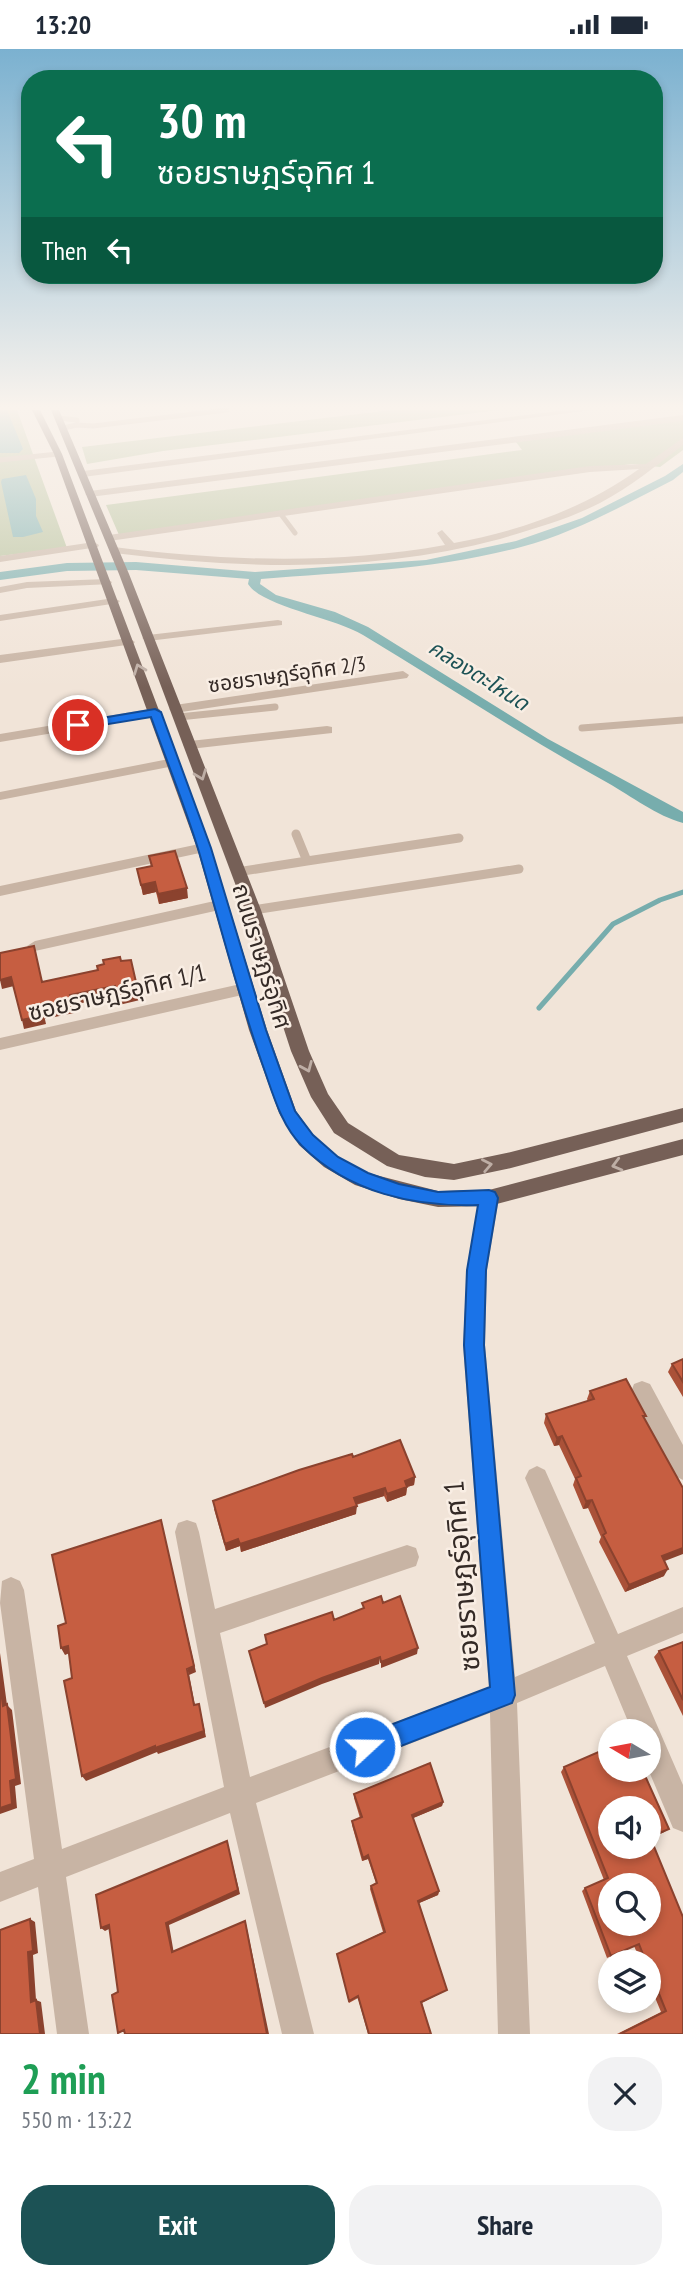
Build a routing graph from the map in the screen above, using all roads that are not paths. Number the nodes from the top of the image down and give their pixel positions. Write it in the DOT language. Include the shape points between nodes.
graph roads {
  1 [pos="77,503"];
  2 [pos="94,503"];
  3 [pos="353,503"];
  4 [pos="590,503"];
  5 [pos="280,513"];
  6 [pos="295,533"];
  7 [pos="442,533"];
  8 [pos="109,538"];
  9 [pos="452,548"];
  10 [pos="95,550"];
  11 [pos="115,552"];
  12 [pos="0,559"];
  13 [pos="106,579"];
  14 [pos="0,590"];
  15 [pos="114,601"];
  16 [pos="0,618"];
  17 [pos="278,623"];
  18 [pos="148,638"];
  19 [pos="128,642"];
  20 [pos="0,659"];
  21 [pos="403,675"];
  22 [pos="275,707"];
  23 [pos="155,712"];
  24 [pos="177,713"];
  25 [pos="683,720"];
  26 [pos="582,728"];
  27 [pos="327,730"];
  28 [pos="0,738"];
  29 [pos="190,745"];
  30 [pos="174,762"];
  31 [pos="0,796"];
  32 [pos="296,834"];
  33 [pos="459,838"];
  34 [pos="204,848"];
  35 [pos="307,860"];
  36 [pos="519,869"];
  37 [pos="237,872"];
  38 [pos="0,891"];
  39 [pos="219,905"];
  40 [pos="253,911"];
  41 [pos="35,946"];
  42 [pos="245,989"];
  43 [pos="0,1044"];
  44 [pos="683,1115"];
  45 [pos="683,1147"];
  46 [pos="489,1198"];
  47 [pos="642,1392"];
  48 [pos="683,1468"];
  49 [pos="537,1478"];
  50 [pos="187,1532"];
  51 [pos="407,1557"];
  52 [pos="11,1590"];
  53 [pos="683,1619"];
  54 [pos="206,1625"];
  55 [pos="610,1649"];
  56 [pos="503,1695"];
  57 [pos="641,1719"];
  58 [pos="662,1769"];
  59 [pos="240,1795"];
  60 [pos="683,1818"];
  61 [pos="51,1868"];
  62 [pos="0,1887"];
  63 [pos="73,2034"];
  64 [pos="298,2034"];
  65 [pos="514,2034"];
  1 -- 10 [label="main road, ถนนราษฎร์อุทิศ"];
  2 -- 8 [label="main road, ถนนราษฎร์อุทิศ"];
  3 -- 5 [label="street"];
  4 -- 9 [label="street" via="494,538"];
  5 -- 6 [label="lane"];
  5 -- 8 [label="street"];
  7 -- 9 [label="street"];
  8 -- 11 [label="main road, ถนนราษฎร์อุทิศ"];
  9 -- 11 [label="street" via="263,564"];
  10 -- 12 [label="street"];
  10 -- 13 [label="main road, ถนนราษฎร์อุทิศ"];
  11 -- 18 [label="main road, ถนนราษฎร์อุทิศ"];
  13 -- 14 [label="street"];
  13 -- 15 [label="main road, ถนนราษฎร์อุทิศ"];
  15 -- 16 [label="street"];
  15 -- 19 [label="main road, ถนนราษฎร์อุทิศ"];
  17 -- 18 [label="street"];
  18 -- 24 [label="main road, ถนนราษฎร์อุทิศ"];
  19 -- 20 [label="street"];
  23 -- 19 [label="main road, ถนนราษฎร์อุทิศ, one-way"];
  21 -- 24 [label="street, ซอยราษฎร์อุทิศ 2/3"];
  22 -- 24 [label="lane"];
  23 -- 28 [label="street"];
  23 -- 30 [label="main road, ถนนราษฎร์อุทิศ"];
  24 -- 29 [label="main road, ถนนราษฎร์อุทิศ"];
  25 -- 26 [label="lane"];
  27 -- 29 [label="street"];
  29 -- 37 [label="main road, ถนนราษฎร์อุทิศ, one-way"];
  30 -- 31 [label="street"];
  30 -- 34 [label="main road, ถนนราษฎร์อุทิศ"];
  32 -- 35 [label="lane"];
  33 -- 35 [label="lane"];
  34 -- 38 [label="street"];
  34 -- 39 [label="main road, ถนนราษฎร์อุทิศ"];
  35 -- 37 [label="lane"];
  36 -- 40 [label="lane"];
  37 -- 40 [label="main road, ถนนราษฎร์อุทิศ"];
  39 -- 41 [label="street"];
  39 -- 42 [label="main road, ถนนราษฎร์อุทิศ"];
  40 -- 44 [label="main road, ถนนราษฎร์อุทิศ, one-way" via="320,1097 341,1128 394,1161 454,1172"];
  42 -- 43 [label="street, ซอยราษฎร์อุทิศ 1/1"];
  42 -- 46 [label="main road, ถนนราษฎร์อุทิศ" via="288,1113 306,1140 331,1162 399,1191 438,1199"];
  45 -- 46 [label="main road, ถนนราษฎร์อุทิศ, one-way"];
  46 -- 56 [label="street, ซอยราษฎร์อุทิศ 1" via="477,1270 474,1345"];
  47 -- 48 [label="street"];
  49 -- 55 [label="street"];
  50 -- 54 [label="street"];
  51 -- 54 [label="street"];
  52 -- 61 [label="street"];
  53 -- 55 [label="street"];
  54 -- 59 [label="street"];
  55 -- 56 [label="street"];
  55 -- 57 [label="street"];
  56 -- 59 [label="street"];
  56 -- 65 [label="street, ซอยราษฎร์อุทิศ 1"];
  58 -- 60 [label="street"];
  59 -- 61 [label="street"];
  59 -- 64 [label="street"];
  61 -- 62 [label="street"];
  61 -- 63 [label="street"];
}
